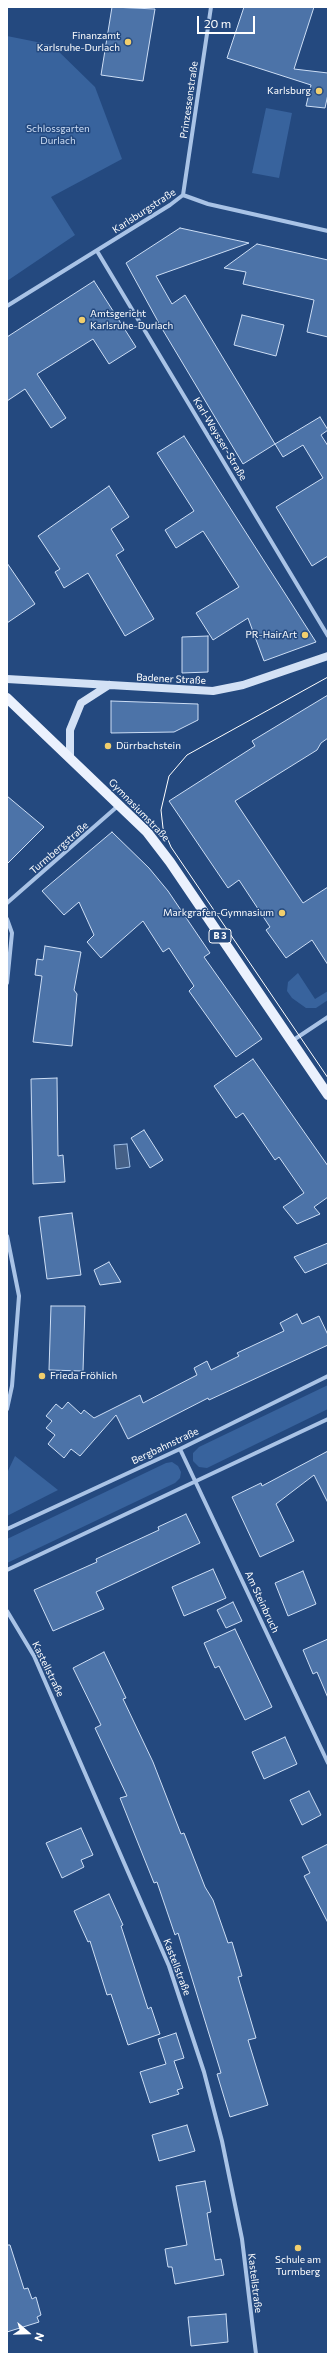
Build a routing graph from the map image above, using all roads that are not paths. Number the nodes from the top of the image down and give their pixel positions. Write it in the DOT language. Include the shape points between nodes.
graph roads {
  1 [pos="211,7"];
  2 [pos="183,195"];
  3 [pos="328,231"];
  4 [pos="97,251"];
  5 [pos="7,306"];
  6 [pos="328,636"];
  7 [pos="328,656"];
  8 [pos="7,679"];
  9 [pos="109,685"];
  10 [pos="7,698"];
  11 [pos="70,757"];
  12 [pos="120,805"];
  13 [pos="7,902"];
  14 [pos="7,919"];
  15 [pos="7,983"];
  16 [pos="328,1017"];
  17 [pos="292,1041"];
  18 [pos="328,1095"];
  19 [pos="7,1236"];
  20 [pos="328,1376"];
  21 [pos="7,1409"];
  22 [pos="328,1419"];
  23 [pos="180,1448"];
  24 [pos="196,1482"];
  25 [pos="7,1529"];
  26 [pos="7,1570"];
  27 [pos="7,1610"];
  28 [pos="328,1763"];
  29 [pos="256,2354"];
  1 -- 2 [label="street, Prinzessenstraße"];
  2 -- 3 [label="street, Karlsburgstraße" via="208,204"];
  2 -- 4 [label="street, Karlsburgstraße"];
  4 -- 5 [label="street, Karlsburgstraße"];
  4 -- 6 [label="street, Karl-Weysser-Straße"];
  7 -- 9 [label="main road, Badener Straße" via="243,685 213,691"];
  8 -- 9 [label="main road, Badener Straße"];
  9 -- 11 [label="main road" via="81,703 70,730"];
  10 -- 11 [label="main road, Gymnasiumstraße / B 3"];
  11 -- 12 [label="main road, Gymnasiumstraße / B 3"];
  12 -- 13 [label="street, Turmbergstraße"];
  12 -- 17 [label="main road, Gymnasiumstraße / B 3" via="170,862"];
  14 -- 15 [label="street" via="12,933"];
  16 -- 17 [label="street"];
  17 -- 18 [label="main road, Gymnasiumstraße / B 3"];
  19 -- 21 [label="street" via="19,1296 12,1386"];
  20 -- 23 [label="street, Bergbahnstraße"];
  22 -- 24 [label="street"];
  23 -- 24 [label="street, Am Steinbruch"];
  23 -- 25 [label="street, Bergbahnstraße"];
  24 -- 26 [label="street"];
  24 -- 28 [label="street, Am Steinbruch"];
  27 -- 29 [label="street, Kastellstraße" via="34,1656 169,1966 204,2072 222,2141 242,2240"];
}
